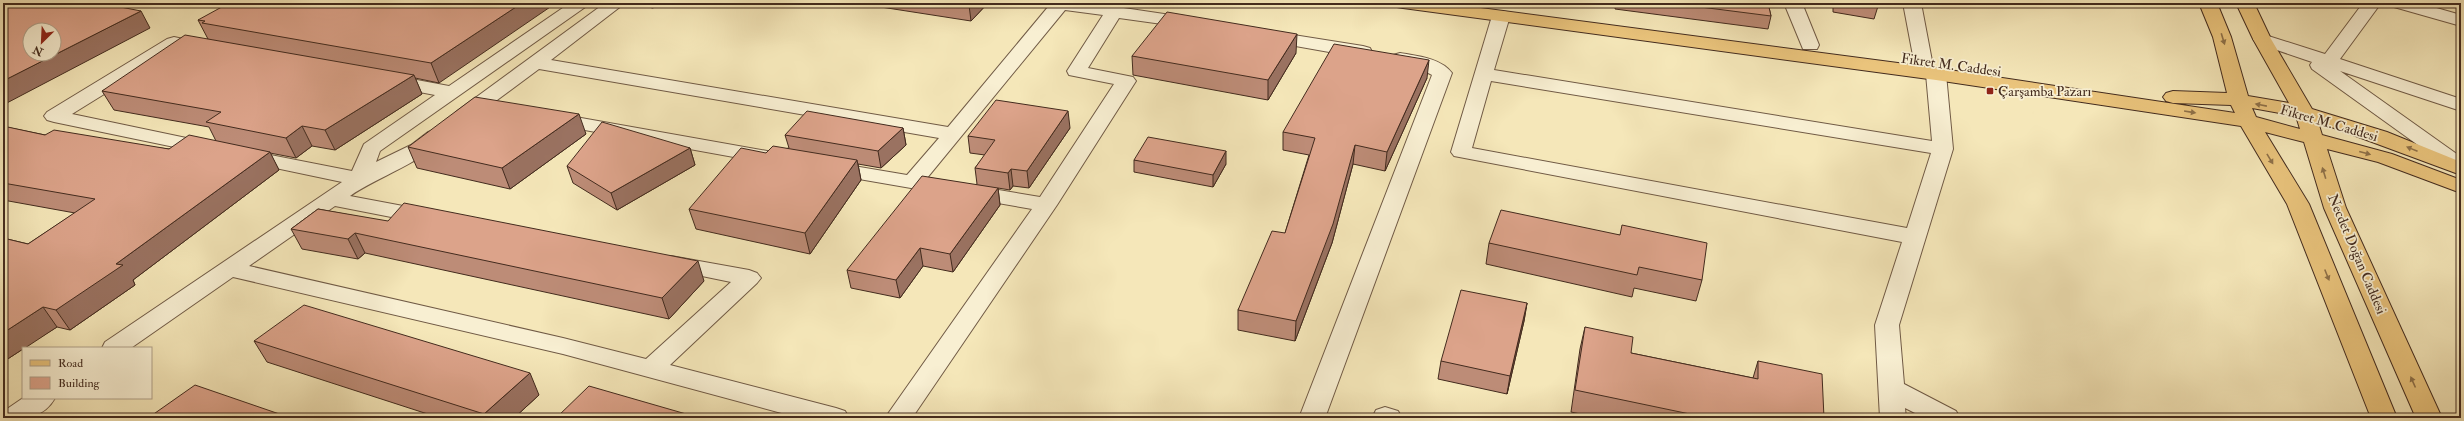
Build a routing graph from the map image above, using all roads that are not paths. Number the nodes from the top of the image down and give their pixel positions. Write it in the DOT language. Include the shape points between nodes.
graph roads {
  1 [pos="582,3"];
  2 [pos="616,3"];
  3 [pos="1058,3"];
  4 [pos="1403,3"];
  5 [pos="1479,3"];
  6 [pos="1793,3"];
  7 [pos="1912,3"];
  8 [pos="2208,3"];
  9 [pos="2245,3"];
  10 [pos="2372,3"];
  11 [pos="2400,3"];
  12 [pos="1114,11"];
  13 [pos="1501,16"];
  14 [pos="2461,21"];
  15 [pos="1213,27"];
  16 [pos="1252,34"];
  17 [pos="2262,39"];
  18 [pos="1810,45"];
  19 [pos="213,50"];
  20 [pos="2301,52"];
  21 [pos="2329,61"];
  22 [pos="536,63"];
  23 [pos="1930,68"];
  24 [pos="1483,74"];
  25 [pos="375,78"];
  26 [pos="452,92"];
  27 [pos="2238,100"];
  28 [pos="478,105"];
  29 [pos="2461,105"];
  30 [pos="502,109"];
  31 [pos="2305,113"];
  32 [pos="533,115"];
  33 [pos="2248,121"];
  34 [pos="953,134"];
  35 [pos="2314,139"];
  36 [pos="1943,149"];
  37 [pos="783,160"];
  38 [pos="812,165"];
  39 [pos="2461,168"];
  40 [pos="360,179"];
  41 [pos="912,183"];
  42 [pos="2461,187"];
  43 [pos="332,199"];
  44 [pos="1046,205"];
  45 [pos="448,221"];
  46 [pos="1915,236"];
  47 [pos="648,259"];
  48 [pos="229,269"];
  49 [pos="115,347"];
  50 [pos="651,369"];
  51 [pos="1891,389"];
  52 [pos="40,399"];
  53 [pos="12,418"];
  54 [pos="836,418"];
  55 [pos="898,418"];
  56 [pos="1312,418"];
  57 [pos="1893,418"];
  58 [pos="1947,418"];
  59 [pos="2384,418"];
  60 [pos="2429,418"];
  1 -- 26 [label="street"];
  2 -- 22 [label="street"];
  3 -- 12 [label="street"];
  3 -- 34 [label="street"];
  4 -- 13 [label="main road"];
  5 -- 18 [label="main road, Fikret M. Caddesi"];
  6 -- 18 [label="street"];
  7 -- 23 [label="street"];
  8 -- 27 [label="main road, one-way" via="2222,36"];
  9 -- 17 [label="main road, Necdet Doğan Caddesi"];
  10 -- 21 [label="street"];
  11 -- 14 [label="street"];
  12 -- 15 [label="street"];
  12 -- 44 [label="street" via="1076,71 1126,81"];
  13 -- 23 [label="main road"];
  13 -- 24 [label="street"];
  16 -- 56 [label="street" via="1422,62 1442,73"];
  17 -- 20 [label="street"];
  17 -- 31 [label="main road, Necdet Doğan Caddesi"];
  18 -- 23 [label="main road, Fikret M. Caddesi"];
  19 -- 40 [label="street" via="174,43 54,116"];
  20 -- 21 [label="street"];
  20 -- 39 [label="street"];
  21 -- 29 [label="street"];
  22 -- 28 [label="street"];
  22 -- 34 [label="street"];
  23 -- 27 [label="main road, Fikret M. Caddesi" via="2161,96"];
  23 -- 33 [label="main road, one-way"];
  23 -- 36 [label="street"];
  24 -- 36 [label="street"];
  24 -- 46 [label="street" via="1461,152"];
  25 -- 26 [label="street"];
  26 -- 40 [label="street" via="371,148"];
  31 -- 27 [label="main road, Fikret M. Caddesi, one-way"];
  27 -- 33 [label="main road"];
  28 -- 30 [label="street"];
  28 -- 40 [label="street" via="418,149"];
  31 -- 35 [label="main road, Necdet Doğan Caddesi"];
  39 -- 31 [label="main road, Fikret M. Caddesi, one-way"];
  32 -- 37 [label="street"];
  33 -- 35 [label="main road"];
  33 -- 59 [label="main road, one-way" via="2298,204"];
  34 -- 41 [label="street"];
  35 -- 42 [label="main road, one-way" via="2385,158"];
  60 -- 35 [label="main road, Necdet Doğan Caddesi, one-way" via="2335,208"];
  36 -- 46 [label="street"];
  38 -- 41 [label="street"];
  40 -- 43 [label="street"];
  41 -- 44 [label="street"];
  43 -- 45 [label="street"];
  43 -- 48 [label="street"];
  44 -- 55 [label="street"];
  46 -- 51 [label="street" via="1887,325"];
  47 -- 50 [label="street" via="749,278"];
  48 -- 49 [label="street"];
  48 -- 50 [label="street" via="563,346"];
  50 -- 54 [label="street"];
  51 -- 57 [label="street"];
  51 -- 58 [label="street"];
  52 -- 53 [label="street"];
}
